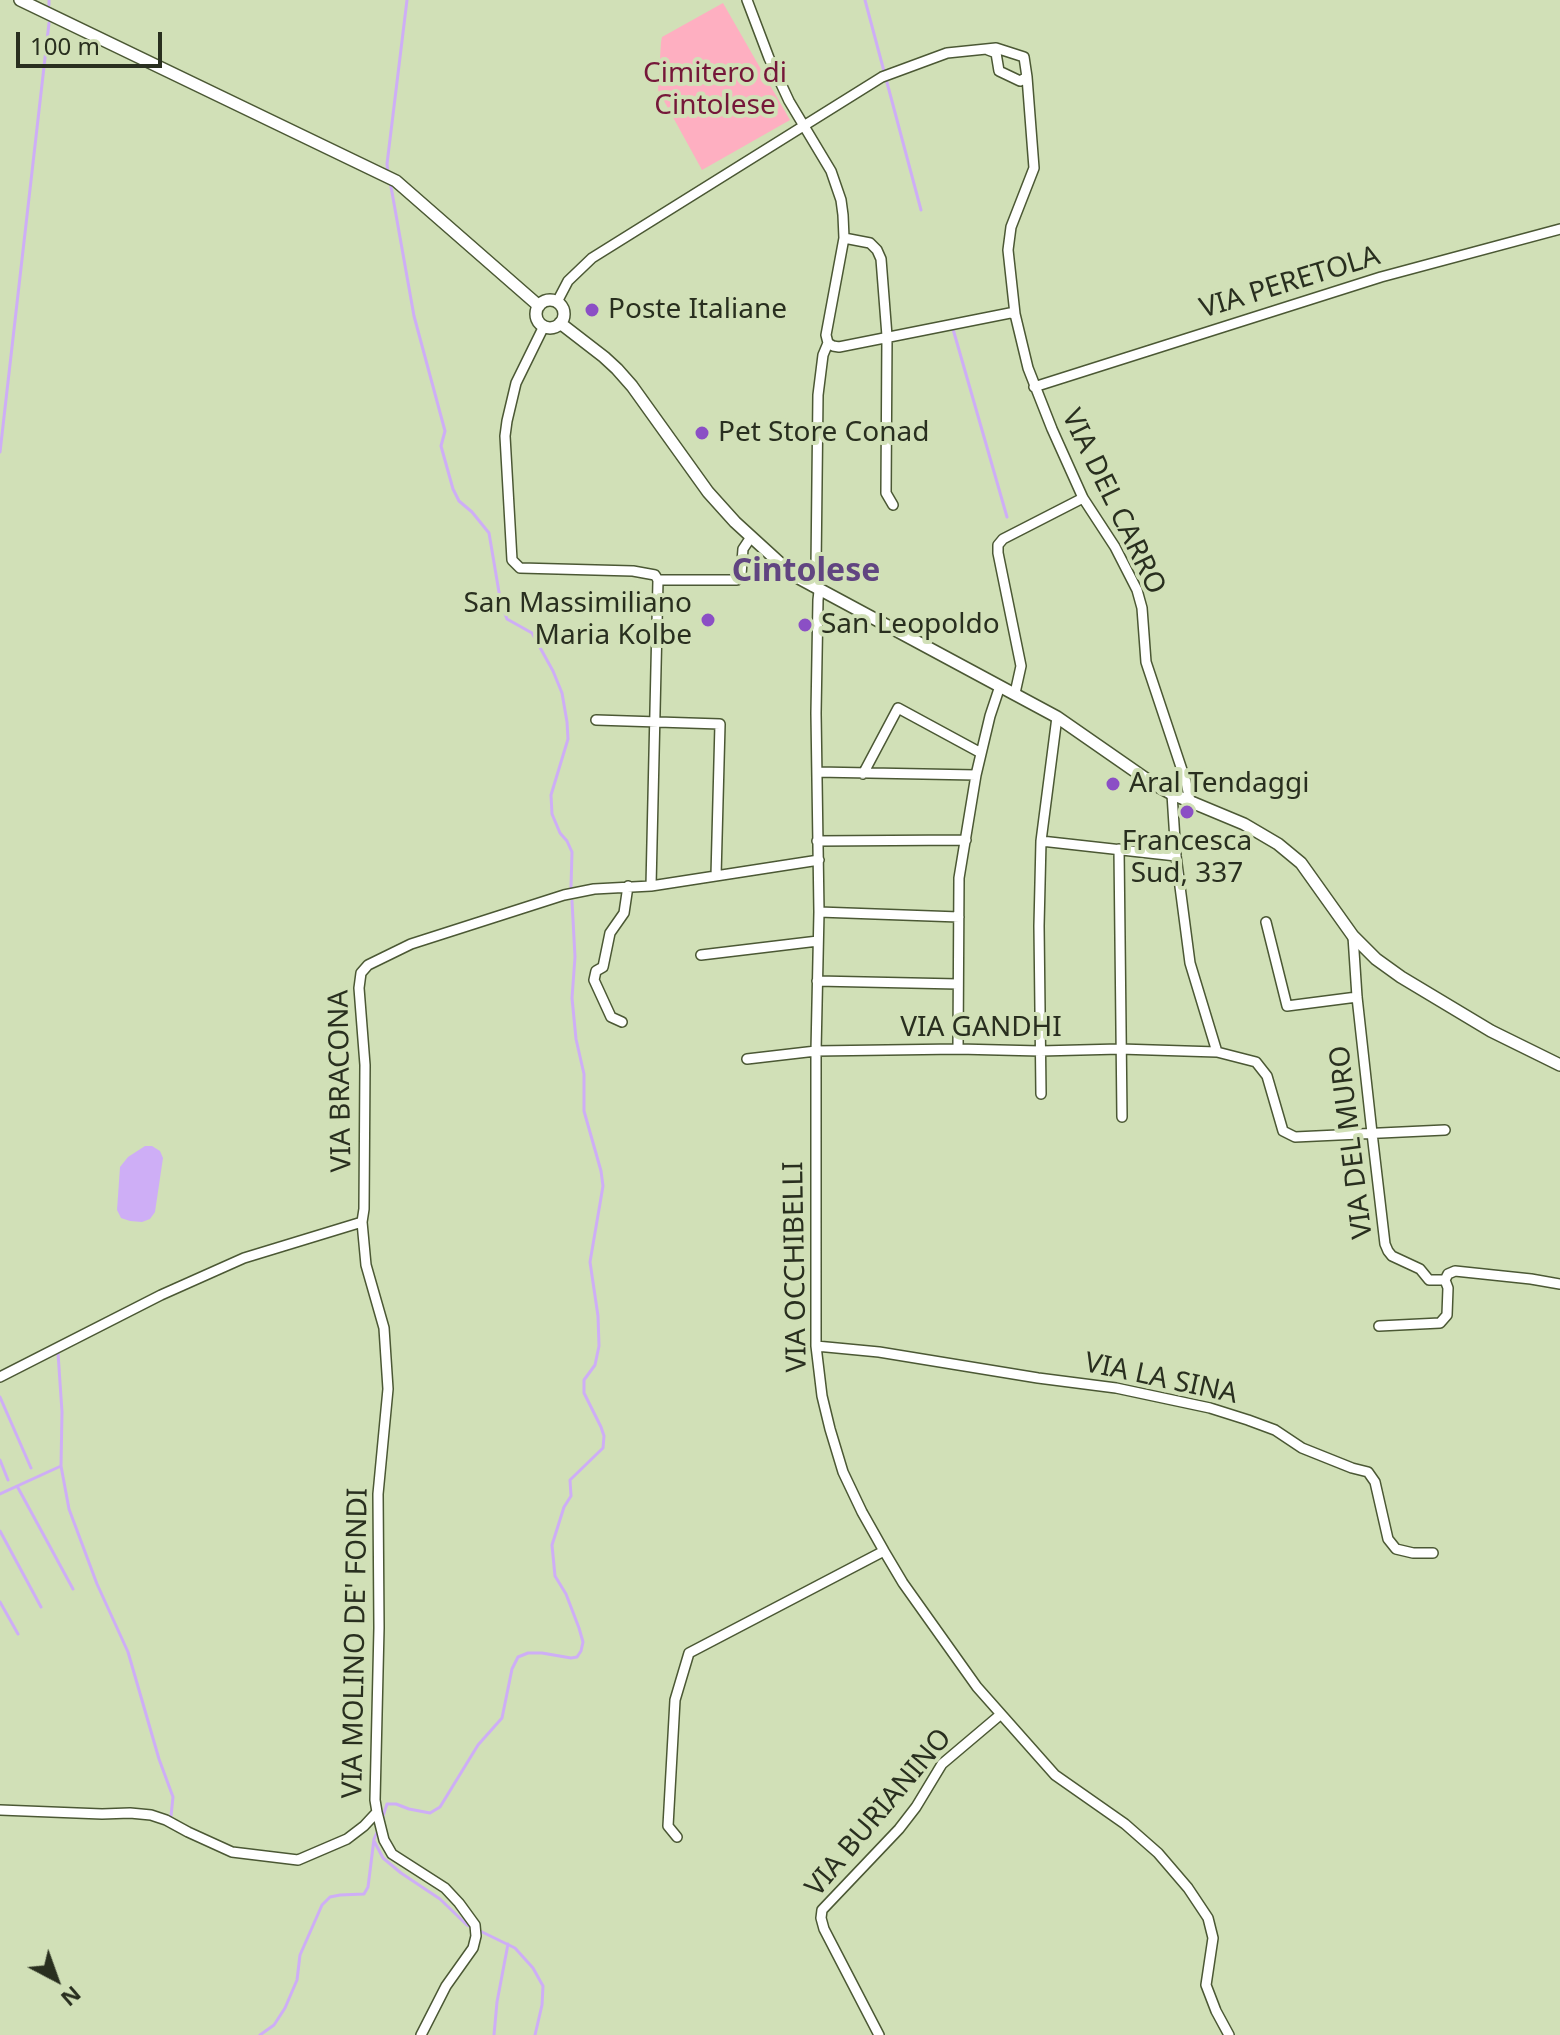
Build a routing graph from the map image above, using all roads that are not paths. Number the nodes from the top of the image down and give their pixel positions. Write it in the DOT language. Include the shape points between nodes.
graph roads {
  1 [pos="20,0"];
  2 [pos="747,0"];
  3 [pos="985,49"];
  4 [pos="1027,77"];
  5 [pos="805,126"];
  6 [pos="1560,229"];
  7 [pos="844,238"];
  8 [pos="557,302"];
  9 [pos="539,306"];
  10 [pos="1015,314"];
  11 [pos="560,323"];
  12 [pos="544,326"];
  13 [pos="887,336"];
  14 [pos="828,343"];
  15 [pos="1034,387"];
  16 [pos="1083,498"];
  17 [pos="893,505"];
  18 [pos="751,537"];
  19 [pos="658,580"];
  20 [pos="816,588"];
  21 [pos="1000,686"];
  22 [pos="1015,693"];
  23 [pos="1057,717"];
  24 [pos="596,720"];
  25 [pos="654,722"];
  26 [pos="981,753"];
  27 [pos="817,772"];
  28 [pos="863,774"];
  29 [pos="976,775"];
  30 [pos="1172,794"];
  31 [pos="1190,801"];
  32 [pos="966,840"];
  33 [pos="817,841"];
  34 [pos="1041,841"];
  35 [pos="1119,849"];
  36 [pos="1176,856"];
  37 [pos="819,860"];
  38 [pos="716,876"];
  39 [pos="628,886"];
  40 [pos="651,886"];
  41 [pos="819,912"];
  42 [pos="959,917"];
  43 [pos="1266,922"];
  44 [pos="1353,936"];
  45 [pos="818,941"];
  46 [pos="701,955"];
  47 [pos="817,981"];
  48 [pos="958,984"];
  49 [pos="1357,997"];
  50 [pos="622,1022"];
  51 [pos="958,1049"];
  52 [pos="1120,1049"];
  53 [pos="816,1051"];
  54 [pos="1040,1051"];
  55 [pos="1217,1052"];
  56 [pos="747,1059"];
  57 [pos="1560,1065"];
  58 [pos="1041,1094"];
  59 [pos="1122,1117"];
  60 [pos="1445,1130"];
  61 [pos="1372,1133"];
  62 [pos="362,1222"];
  63 [pos="1445,1280"];
  64 [pos="1560,1284"];
  65 [pos="1379,1326"];
  66 [pos="816,1346"];
  67 [pos="0,1377"];
  68 [pos="884,1551"];
  69 [pos="1433,1553"];
  70 [pos="1000,1715"];
  71 [pos="0,1810"];
  72 [pos="377,1812"];
  73 [pos="677,1837"];
  74 [pos="421,2035"];
  75 [pos="879,2035"];
  76 [pos="1229,2035"];
  1 -- 9 [label="street" via="396,181"];
  2 -- 5 [label="street, VIA OCCHIBELLI" via="769,58"];
  3 -- 4 [label="street" via="1024,57"];
  3 -- 4 [label="street" via="996,53 999,71 1020,81"];
  3 -- 5 [label="street" via="947,53 893,72"];
  4 -- 10 [label="street, VIA DEL CARRO" via="1034,168 1011,227 1008,250"];
  5 -- 7 [label="street, VIA OCCHIBELLI" via="839,193"];
  5 -- 8 [label="street" via="592,258 568,281"];
  6 -- 15 [label="street, VIA PERETOLA" via="1381,277"];
  7 -- 13 [label="street" via="870,243 881,259"];
  7 -- 14 [label="street, VIA OCCHIBELLI"];
  8 -- 9 [label="street"];
  8 -- 11 [label="street" via="563,310"];
  9 -- 12 [label="street" via="536,317"];
  10 -- 13 [label="street"];
  10 -- 15 [label="street, VIA DEL CARRO"];
  11 -- 12 [label="street"];
  11 -- 18 [label="street" via="617,369 708,492"];
  12 -- 19 [label="street" via="516,383 507,421 512,560 520,568 633,571"];
  13 -- 14 [label="street" via="839,347"];
  13 -- 17 [label="street" via="886,493"];
  14 -- 20 [label="street, VIA OCCHIBELLI" via="818,395"];
  15 -- 16 [label="street, VIA DEL CARRO"];
  16 -- 22 [label="street" via="998,545 1021,666"];
  16 -- 31 [label="street, VIA DEL CARRO" via="1137,590 1146,662"];
  18 -- 19 [label="street" via="737,580"];
  18 -- 20 [label="street"];
  19 -- 25 [label="street"];
  20 -- 21 [label="street"];
  20 -- 27 [label="street, VIA OCCHIBELLI"];
  21 -- 22 [label="street"];
  21 -- 26 [label="street"];
  22 -- 23 [label="street"];
  23 -- 30 [label="street"];
  23 -- 34 [label="street"];
  24 -- 25 [label="street"];
  25 -- 38 [label="street" via="720,724"];
  25 -- 40 [label="street"];
  26 -- 28 [label="street" via="898,708"];
  26 -- 29 [label="street"];
  27 -- 28 [label="street"];
  27 -- 33 [label="street, VIA OCCHIBELLI"];
  28 -- 29 [label="street"];
  29 -- 32 [label="street"];
  30 -- 31 [label="street"];
  30 -- 36 [label="street"];
  31 -- 44 [label="street" via="1244,824 1301,863"];
  32 -- 33 [label="street"];
  32 -- 42 [label="street"];
  33 -- 37 [label="street, VIA OCCHIBELLI"];
  34 -- 35 [label="street"];
  34 -- 54 [label="street"];
  35 -- 36 [label="street"];
  35 -- 52 [label="street"];
  36 -- 55 [label="street" via="1190,963"];
  37 -- 38 [label="street, VIA BRACONA"];
  37 -- 41 [label="street, VIA OCCHIBELLI"];
  38 -- 40 [label="street, VIA BRACONA"];
  39 -- 40 [label="street, VIA BRACONA"];
  39 -- 50 [label="street" via="624,913 610,933 603,967 594,980 611,1017"];
  39 -- 62 [label="street, VIA BRACONA" via="564,895 425,939 361,973"];
  41 -- 42 [label="street"];
  41 -- 45 [label="street, VIA OCCHIBELLI"];
  42 -- 48 [label="street"];
  43 -- 49 [label="street" via="1287,1006"];
  44 -- 49 [label="street, VIA DEL MURO"];
  44 -- 57 [label="street" via="1401,977"];
  45 -- 46 [label="street"];
  45 -- 47 [label="street, VIA OCCHIBELLI"];
  47 -- 48 [label="street"];
  47 -- 53 [label="street, VIA OCCHIBELLI"];
  48 -- 51 [label="street"];
  49 -- 61 [label="street, VIA DEL MURO"];
  51 -- 53 [label="street, VIA GANDHI"];
  51 -- 54 [label="street, VIA GANDHI"];
  52 -- 54 [label="street, VIA GANDHI"];
  52 -- 55 [label="street, VIA GANDHI"];
  52 -- 59 [label="street"];
  53 -- 56 [label="street, VIA GANDHI"];
  53 -- 66 [label="street, VIA OCCHIBELLI"];
  54 -- 58 [label="street"];
  55 -- 61 [label="street, VIA GANDHI" via="1256,1062 1267,1076 1283,1131 1295,1137"];
  60 -- 61 [label="street"];
  61 -- 63 [label="street, VIA DEL MURO" via="1388,1251 1429,1280"];
  62 -- 67 [label="street" via="244,1258"];
  62 -- 72 [label="street, VIA MOLINO DE' FONDI" via="366,1265 384,1328 388,1389 378,1494"];
  63 -- 64 [label="street" via="1455,1271"];
  63 -- 65 [label="street" via="1447,1315 1440,1323"];
  66 -- 68 [label="street, VIA OCCHIBELLI" via="822,1396 843,1472"];
  66 -- 69 [label="street, VIA LA SINA" via="1116,1388 1248,1420 1302,1448 1368,1472 1388,1539 1396,1549"];
  68 -- 70 [label="street, VIA OCCHIBELLI"];
  68 -- 73 [label="street" via="689,1653 675,1700 668,1826"];
  70 -- 75 [label="street, VIA BURIANINO" via="942,1764 899,1829 822,1910 824,1929"];
  70 -- 76 [label="street, VIA OCCHIBELLI" via="1055,1775 1125,1824 1188,1888 1208,1918 1213,1938 1208,1992"];
  71 -- 72 [label="street, VIA MOLINO DE' FONDI" via="151,1815 232,1852 298,1860 347,1839"];
  72 -- 74 [label="street" via="392,1854 445,1888 475,1925 473,1948"];
}
